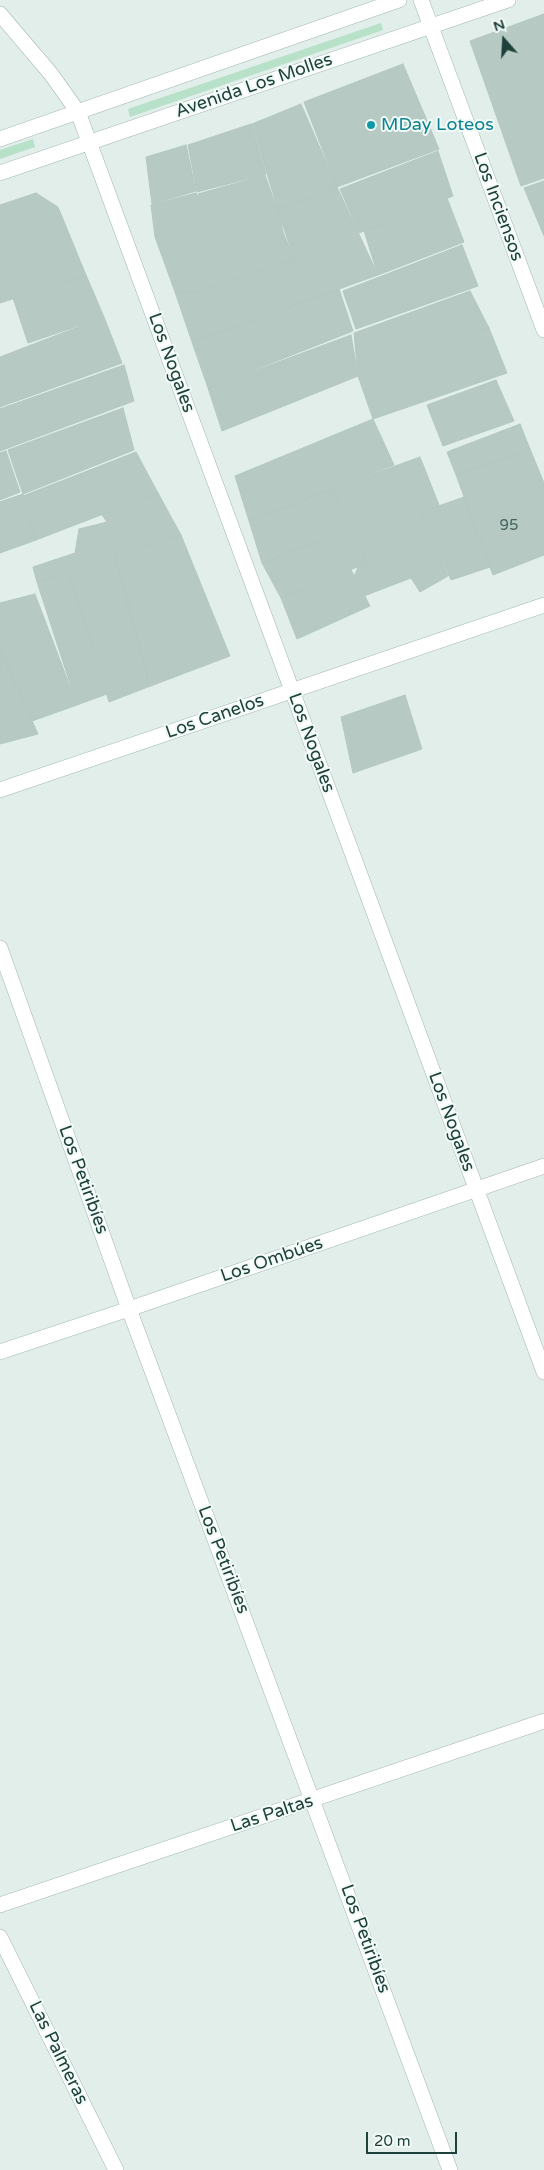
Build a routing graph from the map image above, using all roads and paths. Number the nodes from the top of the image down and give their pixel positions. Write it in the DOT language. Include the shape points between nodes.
graph roads {
  1 [pos="398,0"];
  2 [pos="422,0"];
  3 [pos="508,0"];
  4 [pos="0,14"];
  5 [pos="431,26"];
  6 [pos="78,112"];
  7 [pos="0,138"];
  8 [pos="90,143"];
  9 [pos="0,173"];
  10 [pos="544,330"];
  11 [pos="544,605"];
  12 [pos="291,690"];
  13 [pos="0,790"];
  14 [pos="0,948"];
  15 [pos="544,1166"];
  16 [pos="476,1190"];
  17 [pos="129,1309"];
  18 [pos="0,1352"];
  19 [pos="544,1372"];
  20 [pos="544,1721"];
  21 [pos="314,1801"];
  22 [pos="0,1905"];
  23 [pos="0,1937"];
  24 [pos="116,2170"];
  25 [pos="450,2170"];
  1 -- 6 [label="street, Avenida Los Molles"];
  2 -- 5 [label="street, Los Inciensos"];
  3 -- 5 [label="street, Avenida Los Molles"];
  4 -- 6 [label="street, Los Nogales" via="51,74"];
  5 -- 8 [label="street, Avenida Los Molles"];
  5 -- 10 [label="street, Los Inciensos"];
  6 -- 7 [label="street, Avenida Los Molles"];
  6 -- 8 [label="street, Los Nogales"];
  8 -- 9 [label="street, Avenida Los Molles"];
  8 -- 12 [label="street, Los Nogales"];
  11 -- 12 [label="street, Los Canelos"];
  12 -- 13 [label="street, Los Canelos"];
  12 -- 16 [label="street, Los Nogales"];
  14 -- 17 [label="street, Los Petiribíes"];
  15 -- 16 [label="street, Los Ombúes"];
  16 -- 17 [label="street, Los Ombúes"];
  16 -- 19 [label="street, Los Nogales"];
  17 -- 18 [label="street, Los Ombúes"];
  17 -- 21 [label="street, Los Petiribíes"];
  20 -- 21 [label="street, Las Paltas"];
  21 -- 22 [label="street, Las Paltas"];
  21 -- 25 [label="street, Los Petiribíes"];
  23 -- 24 [label="street, Las Palmeras"];
}
